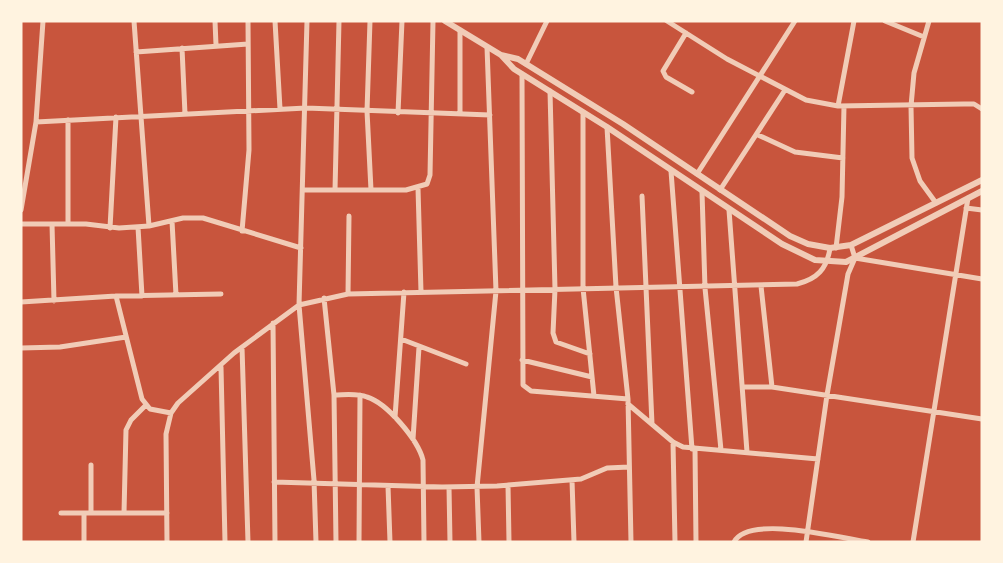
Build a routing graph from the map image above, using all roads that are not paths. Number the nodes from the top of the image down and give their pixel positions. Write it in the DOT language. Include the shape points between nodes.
graph roads {
  1 [pos="43,21"];
  2 [pos="134,21"];
  3 [pos="215,21"];
  4 [pos="248,21"];
  5 [pos="275,21"];
  6 [pos="307,21"];
  7 [pos="339,21"];
  8 [pos="370,21"];
  9 [pos="402,21"];
  10 [pos="433,21"];
  11 [pos="445,21"];
  12 [pos="547,21"];
  13 [pos="667,21"];
  14 [pos="795,21"];
  15 [pos="854,21"];
  16 [pos="885,21"];
  17 [pos="929,21"];
  18 [pos="460,30"];
  19 [pos="686,33"];
  20 [pos="924,37"];
  21 [pos="248,44"];
  22 [pos="216,45"];
  23 [pos="487,47"];
  24 [pos="182,48"];
  25 [pos="136,52"];
  26 [pos="501,55"];
  27 [pos="526,64"];
  28 [pos="522,74"];
  29 [pos="759,76"];
  30 [pos="785,90"];
  31 [pos="550,91"];
  32 [pos="692,92"];
  33 [pos="841,106"];
  34 [pos="911,106"];
  35 [pos="306,108"];
  36 [pos="280,109"];
  37 [pos="338,109"];
  38 [pos="982,109"];
  39 [pos="248,110"];
  40 [pos="367,111"];
  41 [pos="583,112"];
  42 [pos="398,113"];
  43 [pos="431,113"];
  44 [pos="184,114"];
  45 [pos="460,114"];
  46 [pos="490,115"];
  47 [pos="143,116"];
  48 [pos="116,117"];
  49 [pos="68,120"];
  50 [pos="36,122"];
  51 [pos="607,127"];
  52 [pos="758,135"];
  53 [pos="843,158"];
  54 [pos="671,171"];
  55 [pos="696,174"];
  56 [pos="982,180"];
  57 [pos="418,188"];
  58 [pos="303,190"];
  59 [pos="335,190"];
  60 [pos="371,190"];
  61 [pos="720,190"];
  62 [pos="982,191"];
  63 [pos="702,192"];
  64 [pos="642,195"];
  65 [pos="968,198"];
  66 [pos="936,203"];
  67 [pos="966,208"];
  68 [pos="21,210"];
  69 [pos="729,210"];
  70 [pos="982,210"];
  71 [pos="349,216"];
  72 [pos="172,221"];
  73 [pos="21,224"];
  74 [pos="52,224"];
  75 [pos="68,224"];
  76 [pos="149,226"];
  77 [pos="138,227"];
  78 [pos="110,228"];
  79 [pos="242,231"];
  80 [pos="851,245"];
  81 [pos="301,248"];
  82 [pos="833,248"];
  83 [pos="855,258"];
  84 [pos="828,263"];
  85 [pos="956,275"];
  86 [pos="982,279"];
  87 [pos="760,286"];
  88 [pos="647,287"];
  89 [pos="734,287"];
  90 [pos="582,288"];
  91 [pos="616,288"];
  92 [pos="680,288"];
  93 [pos="705,288"];
  94 [pos="555,289"];
  95 [pos="525,290"];
  96 [pos="496,291"];
  97 [pos="404,292"];
  98 [pos="421,292"];
  99 [pos="221,294"];
  100 [pos="348,294"];
  101 [pos="176,295"];
  102 [pos="116,296"];
  103 [pos="142,296"];
  104 [pos="324,298"];
  105 [pos="54,301"];
  106 [pos="21,302"];
  107 [pos="298,305"];
  108 [pos="273,323"];
  109 [pos="126,337"];
  110 [pos="401,339"];
  111 [pos="242,347"];
  112 [pos="419,347"];
  113 [pos="21,348"];
  114 [pos="590,354"];
  115 [pos="522,360"];
  116 [pos="466,364"];
  117 [pos="221,367"];
  118 [pos="592,377"];
  119 [pos="743,387"];
  120 [pos="772,387"];
  121 [pos="334,395"];
  122 [pos="360,395"];
  123 [pos="827,395"];
  124 [pos="594,396"];
  125 [pos="628,401"];
  126 [pos="146,405"];
  127 [pos="933,410"];
  128 [pos="171,413"];
  129 [pos="395,417"];
  130 [pos="982,419"];
  131 [pos="652,424"];
  132 [pos="412,439"];
  133 [pos="673,442"];
  134 [pos="694,449"];
  135 [pos="721,450"];
  136 [pos="747,452"];
  137 [pos="818,459"];
  138 [pos="91,465"];
  139 [pos="629,467"];
  140 [pos="572,480"];
  141 [pos="274,482"];
  142 [pos="314,484"];
  143 [pos="334,484"];
  144 [pos="358,485"];
  145 [pos="508,485"];
  146 [pos="388,486"];
  147 [pos="477,486"];
  148 [pos="423,487"];
  149 [pos="449,487"];
  150 [pos="61,513"];
  151 [pos="84,513"];
  152 [pos="91,513"];
  153 [pos="124,513"];
  154 [pos="166,513"];
  155 [pos="808,532"];
  156 [pos="84,542"];
  157 [pos="167,542"];
  158 [pos="225,542"];
  159 [pos="248,542"];
  160 [pos="275,542"];
  161 [pos="316,542"];
  162 [pos="336,542"];
  163 [pos="359,542"];
  164 [pos="390,542"];
  165 [pos="424,542"];
  166 [pos="450,542"];
  167 [pos="479,542"];
  168 [pos="509,542"];
  169 [pos="574,542"];
  170 [pos="631,542"];
  171 [pos="675,542"];
  172 [pos="696,542"];
  173 [pos="734,542"];
  174 [pos="806,542"];
  175 [pos="867,542"];
  176 [pos="913,542"];
  1 -- 50 [label="street"];
  2 -- 25 [label="street"];
  3 -- 22 [label="street"];
  4 -- 21 [label="street"];
  5 -- 36 [label="street"];
  6 -- 35 [label="street"];
  7 -- 37 [label="street"];
  8 -- 40 [label="street"];
  9 -- 42 [label="street"];
  10 -- 43 [label="street"];
  11 -- 18 [label="street"];
  12 -- 27 [label="street"];
  13 -- 19 [label="street"];
  14 -- 29 [label="street"];
  15 -- 33 [label="street"];
  16 -- 20 [label="street"];
  17 -- 20 [label="street"];
  18 -- 23 [label="street"];
  18 -- 45 [label="street"];
  19 -- 29 [label="street"];
  19 -- 32 [label="street" via="663,71 666,77"];
  20 -- 34 [label="street" via="914,73"];
  21 -- 22 [label="street"];
  21 -- 39 [label="street"];
  22 -- 24 [label="street"];
  23 -- 26 [label="street"];
  23 -- 46 [label="street"];
  24 -- 25 [label="street"];
  24 -- 44 [label="street"];
  25 -- 47 [label="street"];
  26 -- 27 [label="street"];
  26 -- 28 [label="street"];
  27 -- 55 [label="street"];
  28 -- 31 [label="street"];
  28 -- 95 [label="street"];
  29 -- 30 [label="street"];
  29 -- 55 [label="street"];
  30 -- 33 [label="street" via="806,100"];
  30 -- 52 [label="street"];
  31 -- 41 [label="street"];
  31 -- 94 [label="street"];
  33 -- 34 [label="street"];
  33 -- 53 [label="street"];
  34 -- 38 [label="street" via="974,104"];
  34 -- 66 [label="street" via="914,167"];
  35 -- 36 [label="street"];
  35 -- 37 [label="street"];
  35 -- 58 [label="street"];
  36 -- 39 [label="street"];
  37 -- 40 [label="street"];
  37 -- 59 [label="street"];
  39 -- 44 [label="street"];
  39 -- 79 [label="street" via="249,159"];
  40 -- 42 [label="street"];
  40 -- 60 [label="street"];
  41 -- 51 [label="street"];
  41 -- 90 [label="street"];
  42 -- 43 [label="street"];
  43 -- 45 [label="street"];
  43 -- 57 [label="street" via="429,181"];
  44 -- 47 [label="street"];
  45 -- 46 [label="street"];
  46 -- 96 [label="street"];
  47 -- 48 [label="street"];
  47 -- 76 [label="street"];
  48 -- 49 [label="street"];
  48 -- 78 [label="street"];
  49 -- 50 [label="street"];
  49 -- 75 [label="street"];
  50 -- 68 [label="street"];
  51 -- 54 [label="street"];
  51 -- 91 [label="street"];
  52 -- 53 [label="street" via="795,152"];
  52 -- 61 [label="street"];
  53 -- 82 [label="street" via="842,197"];
  54 -- 63 [label="street"];
  54 -- 92 [label="street"];
  55 -- 61 [label="street"];
  56 -- 66 [label="street"];
  57 -- 60 [label="street"];
  57 -- 98 [label="street"];
  58 -- 59 [label="street"];
  58 -- 81 [label="street"];
  59 -- 60 [label="street"];
  61 -- 82 [label="street" via="790,236"];
  62 -- 65 [label="street"];
  63 -- 69 [label="street"];
  63 -- 93 [label="street"];
  64 -- 88 [label="street"];
  65 -- 67 [label="street"];
  65 -- 83 [label="street"];
  66 -- 80 [label="street"];
  67 -- 70 [label="street"];
  67 -- 85 [label="street"];
  69 -- 84 [label="street" via="782,244"];
  69 -- 89 [label="street"];
  71 -- 100 [label="street"];
  72 -- 76 [label="street"];
  72 -- 79 [label="street" via="203,218"];
  72 -- 101 [label="street"];
  73 -- 74 [label="street"];
  74 -- 75 [label="street"];
  74 -- 105 [label="street"];
  75 -- 78 [label="street"];
  76 -- 77 [label="street"];
  77 -- 78 [label="street"];
  77 -- 103 [label="street"];
  79 -- 81 [label="street"];
  80 -- 82 [label="street"];
  80 -- 83 [label="street"];
  81 -- 107 [label="street"];
  82 -- 84 [label="street"];
  83 -- 84 [label="street"];
  83 -- 85 [label="street"];
  83 -- 123 [label="street" via="848,274"];
  84 -- 87 [label="street" via="807,282"];
  85 -- 86 [label="street"];
  85 -- 127 [label="street"];
  87 -- 89 [label="street"];
  87 -- 120 [label="street"];
  88 -- 91 [label="street"];
  88 -- 92 [label="street"];
  88 -- 131 [label="street"];
  89 -- 93 [label="street"];
  89 -- 119 [label="street"];
  90 -- 91 [label="street"];
  90 -- 94 [label="street"];
  90 -- 114 [label="street"];
  91 -- 125 [label="street"];
  92 -- 93 [label="street"];
  92 -- 134 [label="street"];
  93 -- 135 [label="street"];
  94 -- 95 [label="street"];
  94 -- 114 [label="street" via="554,338 562,346"];
  95 -- 96 [label="street"];
  95 -- 115 [label="street"];
  96 -- 98 [label="street"];
  96 -- 147 [label="street"];
  97 -- 98 [label="street"];
  97 -- 100 [label="street"];
  97 -- 110 [label="street"];
  99 -- 101 [label="street"];
  100 -- 104 [label="street"];
  101 -- 103 [label="street"];
  102 -- 103 [label="street"];
  102 -- 105 [label="street"];
  102 -- 109 [label="street"];
  104 -- 107 [label="street"];
  104 -- 121 [label="street"];
  105 -- 106 [label="street"];
  107 -- 108 [label="street"];
  107 -- 142 [label="street"];
  108 -- 111 [label="street"];
  108 -- 141 [label="street"];
  109 -- 113 [label="street" via="60,347"];
  109 -- 126 [label="street" via="138,390"];
  110 -- 112 [label="street"];
  110 -- 129 [label="street"];
  111 -- 117 [label="street"];
  111 -- 159 [label="street"];
  112 -- 116 [label="street"];
  112 -- 132 [label="street"];
  114 -- 118 [label="street"];
  115 -- 118 [label="street"];
  115 -- 124 [label="street" via="521,379 526,389"];
  117 -- 128 [label="street" via="196,384"];
  117 -- 158 [label="street"];
  118 -- 124 [label="street"];
  119 -- 120 [label="street"];
  119 -- 136 [label="street"];
  120 -- 123 [label="street"];
  121 -- 122 [label="street"];
  121 -- 143 [label="street"];
  122 -- 129 [label="street" via="376,401"];
  122 -- 144 [label="street"];
  123 -- 127 [label="street"];
  123 -- 137 [label="street"];
  124 -- 125 [label="street"];
  125 -- 131 [label="street"];
  125 -- 139 [label="street"];
  126 -- 128 [label="street"];
  126 -- 153 [label="street" via="126,430"];
  127 -- 130 [label="street"];
  127 -- 176 [label="street"];
  128 -- 154 [label="street" via="166,434"];
  129 -- 132 [label="street"];
  131 -- 133 [label="street"];
  132 -- 148 [label="street" via="423,460"];
  133 -- 134 [label="street"];
  133 -- 171 [label="street"];
  134 -- 135 [label="street"];
  134 -- 172 [label="street"];
  135 -- 136 [label="street"];
  136 -- 137 [label="street"];
  137 -- 155 [label="street"];
  138 -- 152 [label="street"];
  139 -- 140 [label="street" via="607,468 588,478"];
  139 -- 170 [label="street"];
  140 -- 145 [label="street"];
  140 -- 169 [label="street"];
  141 -- 142 [label="street"];
  141 -- 160 [label="street"];
  142 -- 143 [label="street"];
  142 -- 161 [label="street"];
  143 -- 144 [label="street"];
  143 -- 162 [label="street"];
  144 -- 146 [label="street"];
  144 -- 163 [label="street"];
  145 -- 147 [label="street"];
  145 -- 168 [label="street"];
  146 -- 148 [label="street"];
  146 -- 164 [label="street"];
  147 -- 149 [label="street"];
  147 -- 167 [label="street"];
  148 -- 149 [label="street"];
  148 -- 165 [label="street"];
  149 -- 166 [label="street"];
  150 -- 151 [label="street"];
  151 -- 152 [label="street"];
  151 -- 156 [label="street"];
  152 -- 153 [label="street"];
  153 -- 154 [label="street"];
  154 -- 157 [label="street"];
  155 -- 173 [label="street" via="751,529"];
  155 -- 174 [label="street"];
  155 -- 175 [label="street"];
}
